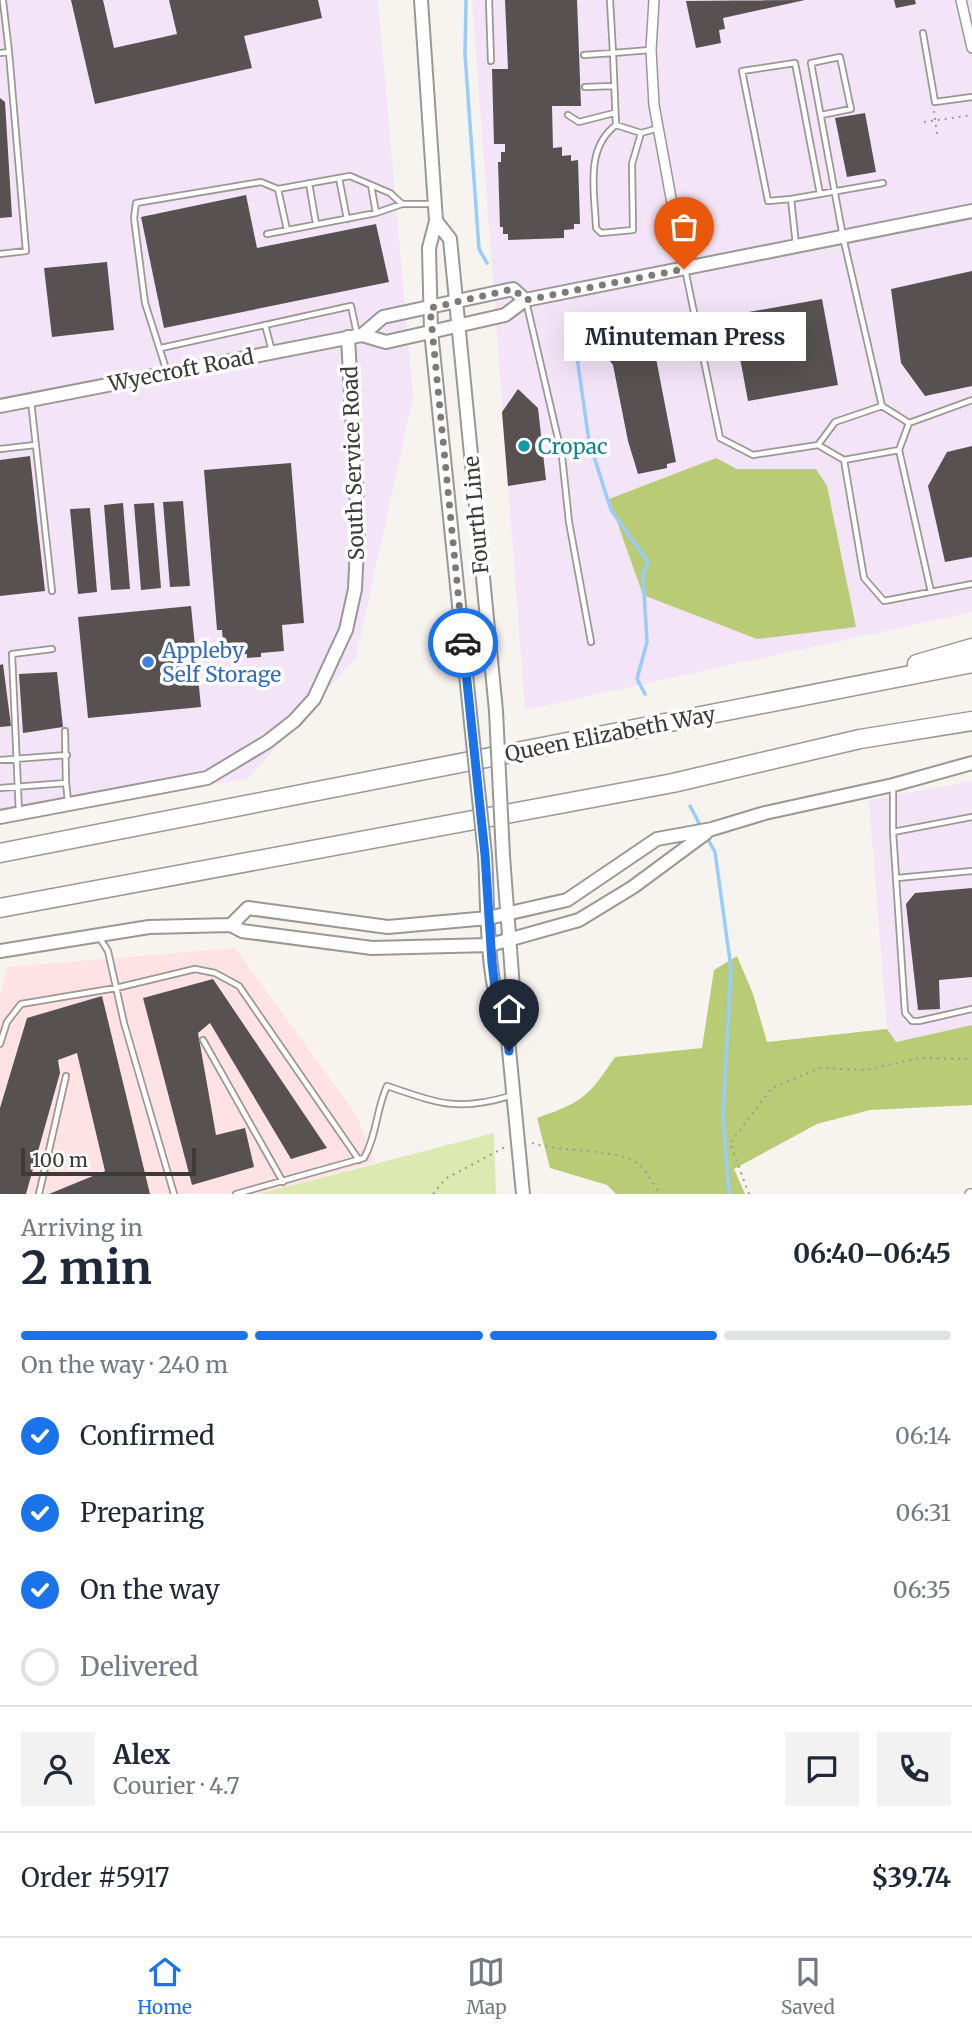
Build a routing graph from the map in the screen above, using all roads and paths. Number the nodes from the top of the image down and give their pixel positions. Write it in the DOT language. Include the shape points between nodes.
graph roads {
  1 [pos="2,0"];
  2 [pos="421,0"];
  3 [pos="489,0"];
  4 [pos="610,0"];
  5 [pos="654,0"];
  6 [pos="961,0"];
  7 [pos="923,33"];
  8 [pos="972,48"];
  9 [pos="651,50"];
  10 [pos="9,52"];
  11 [pos="0,53"];
  12 [pos="613,53"];
  13 [pos="584,55"];
  14 [pos="491,61"];
  15 [pos="613,86"];
  16 [pos="585,87"];
  17 [pos="972,97"];
  18 [pos="934,102"];
  19 [pos="614,113"];
  20 [pos="972,114"];
  21 [pos="568,115"];
  22 [pos="821,115"];
  23 [pos="935,120"];
  24 [pos="924,122"];
  25 [pos="616,125"];
  26 [pos="659,128"];
  27 [pos="641,133"];
  28 [pos="937,134"];
  29 [pos="339,178"];
  30 [pos="309,183"];
  31 [pos="883,183"];
  32 [pos="371,185"];
  33 [pos="278,189"];
  34 [pos="836,192"];
  35 [pos="820,194"];
  36 [pos="791,199"];
  37 [pos="402,204"];
  38 [pos="435,204"];
  39 [pos="972,211"];
  40 [pos="376,213"];
  41 [pos="347,219"];
  42 [pos="436,221"];
  43 [pos="316,224"];
  44 [pos="287,230"];
  45 [pos="267,234"];
  46 [pos="843,237"];
  47 [pos="796,246"];
  48 [pos="0,254"];
  49 [pos="684,269"];
  50 [pos="526,300"];
  51 [pos="456,301"];
  52 [pos="430,308"];
  53 [pos="265,325"];
  54 [pos="458,326"];
  55 [pos="431,331"];
  56 [pos="356,336"];
  57 [pos="161,348"];
  58 [pos="272,352"];
  59 [pos="167,373"];
  60 [pos="30,400"];
  61 [pos="972,400"];
  62 [pos="0,406"];
  63 [pos="882,406"];
  64 [pos="909,422"];
  65 [pos="818,444"];
  66 [pos="35,445"];
  67 [pos="0,449"];
  68 [pos="899,450"];
  69 [pos="844,460"];
  70 [pos="972,584"];
  71 [pos="52,592"];
  72 [pos="931,592"];
  73 [pos="591,642"];
  74 [pos="972,648"];
  75 [pos="52,649"];
  76 [pos="972,663"];
  77 [pos="878,681"];
  78 [pos="972,721"];
  79 [pos="65,731"];
  80 [pos="67,755"];
  81 [pos="15,759"];
  82 [pos="0,760"];
  83 [pos="972,763"];
  84 [pos="66,783"];
  85 [pos="893,785"];
  86 [pos="18,787"];
  87 [pos="0,788"];
  88 [pos="68,805"];
  89 [pos="19,813"];
  90 [pos="0,817"];
  91 [pos="972,817"];
  92 [pos="712,829"];
  93 [pos="893,832"];
  94 [pos="0,853"];
  95 [pos="972,871"];
  96 [pos="897,878"];
  97 [pos="0,908"];
  98 [pos="508,914"];
  99 [pos="488,918"];
  100 [pos="231,925"];
  101 [pos="98,936"];
  102 [pos="509,939"];
  103 [pos="491,944"];
  104 [pos="0,951"];
  105 [pos="116,988"];
  106 [pos="972,1009"];
  107 [pos="507,1029"];
  108 [pos="203,1040"];
  109 [pos="0,1044"];
  110 [pos="972,1059"];
  111 [pos="66,1076"];
  112 [pos="515,1095"];
  113 [pos="520,1140"];
  114 [pos="359,1160"];
  115 [pos="283,1182"];
  116 [pos="39,1194"];
  117 [pos="174,1194"];
  118 [pos="236,1194"];
  119 [pos="433,1194"];
  120 [pos="523,1194"];
  121 [pos="660,1194"];
  122 [pos="749,1194"];
  1 -- 10 [label="lane"];
  2 -- 38 [label="street, Fourth Line"];
  3 -- 14 [label="lane"];
  4 -- 12 [label="lane"];
  5 -- 9 [label="street"];
  6 -- 8 [label="street"];
  7 -- 18 [label="lane"];
  9 -- 12 [label="lane"];
  9 -- 26 [label="street"];
  10 -- 11 [label="lane"];
  10 -- 48 [label="lane" via="26,251"];
  12 -- 13 [label="lane"];
  12 -- 15 [label="lane"];
  15 -- 16 [label="lane"];
  15 -- 19 [label="lane"];
  17 -- 18 [label="lane"];
  18 -- 23 [label="path"];
  19 -- 21 [label="lane" via="579,122"];
  19 -- 25 [label="lane"];
  20 -- 23 [label="path"];
  22 -- 22 [label="lane" via="851,109 840,57 811,63"];
  22 -- 34 [label="lane"];
  23 -- 24 [label="path"];
  23 -- 28 [label="path"];
  25 -- 27 [label="lane"];
  25 -- 27 [label="lane" via="593,158 596,228 601,233 633,230 632,164"];
  26 -- 27 [label="lane"];
  26 -- 49 [label="street"];
  29 -- 30 [label="lane"];
  29 -- 32 [label="lane" via="350,176"];
  29 -- 41 [label="lane"];
  30 -- 33 [label="lane"];
  30 -- 43 [label="lane"];
  31 -- 34 [label="lane"];
  32 -- 37 [label="lane" via="390,192"];
  32 -- 40 [label="lane"];
  33 -- 44 [label="lane"];
  33 -- 57 [label="lane" via="261,182 135,203 145,303"];
  34 -- 35 [label="lane"];
  34 -- 46 [label="lane"];
  35 -- 36 [label="lane"];
  35 -- 36 [label="lane" via="795,63 742,71 768,201"];
  36 -- 47 [label="lane"];
  37 -- 38 [label="lane"];
  37 -- 40 [label="lane"];
  38 -- 42 [label="street, Fourth Line"];
  39 -- 46 [label="street"];
  40 -- 41 [label="lane"];
  41 -- 43 [label="lane"];
  42 -- 51 [label="street, Fourth Line" via="450,239"];
  42 -- 52 [label="street, Fourth Line" via="429,248"];
  43 -- 44 [label="lane"];
  44 -- 45 [label="lane"];
  46 -- 47 [label="street"];
  46 -- 63 [label="lane"];
  47 -- 49 [label="street"];
  49 -- 50 [label="street"];
  49 -- 65 [label="lane" via="720,438 753,454"];
  50 -- 51 [label="street, Wyecroft Road" via="513,289"];
  50 -- 54 [label="street, Wyecroft Road" via="505,315"];
  50 -- 73 [label="lane" via="562,456"];
  51 -- 52 [label="street, Wyecroft Road"];
  51 -- 54 [label="street, Fourth Line"];
  52 -- 55 [label="street, Fourth Line"];
  52 -- 56 [label="street, Wyecroft Road" via="383,317"];
  53 -- 56 [label="lane" via="351,306"];
  53 -- 57 [label="lane"];
  53 -- 58 [label="lane"];
  54 -- 55 [label="street, Wyecroft Road"];
  54 -- 98 [label="street, Fourth Line, bridge" via="496,711"];
  55 -- 56 [label="street, Wyecroft Road" via="386,342"];
  55 -- 99 [label="street, Fourth Line, bridge"];
  56 -- 58 [label="street, Wyecroft Road"];
  56 -- 88 [label="street, South Service Road" via="355,589 346,630 314,699 267,742 207,778"];
  57 -- 59 [label="lane"];
  58 -- 59 [label="street, Wyecroft Road"];
  59 -- 60 [label="street, Wyecroft Road"];
  60 -- 62 [label="street, Wyecroft Road"];
  60 -- 66 [label="lane"];
  61 -- 64 [label="lane"];
  63 -- 64 [label="lane"];
  63 -- 65 [label="lane" via="835,422"];
  64 -- 68 [label="lane"];
  65 -- 69 [label="lane"];
  66 -- 67 [label="lane"];
  66 -- 71 [label="lane"];
  68 -- 69 [label="lane"];
  68 -- 72 [label="lane"];
  69 -- 72 [label="lane" via="864,578 884,601"];
  70 -- 72 [label="lane"];
  74 -- 77 [label="highway"];
  75 -- 81 [label="lane" via="12,654"];
  76 -- 77 [label="highway, Queen Elizabeth Way"];
  77 -- 94 [label="highway, Queen Elizabeth Way"];
  78 -- 97 [label="highway" via="860,739 646,788"];
  79 -- 80 [label="lane"];
  80 -- 81 [label="lane"];
  80 -- 84 [label="lane"];
  81 -- 82 [label="lane"];
  81 -- 86 [label="lane"];
  83 -- 85 [label="street"];
  84 -- 86 [label="lane"];
  84 -- 88 [label="lane"];
  85 -- 92 [label="street"];
  85 -- 93 [label="lane"];
  86 -- 87 [label="lane"];
  86 -- 89 [label="lane"];
  88 -- 89 [label="street, South Service Road"];
  89 -- 90 [label="street, South Service Road"];
  91 -- 93 [label="lane"];
  92 -- 98 [label="street" via="657,839 567,900"];
  92 -- 102 [label="street" via="579,920"];
  93 -- 96 [label="lane"];
  95 -- 96 [label="lane"];
  96 -- 106 [label="lane" via="908,1017 912,1021 936,1019"];
  98 -- 99 [label="street"];
  98 -- 102 [label="street, Fourth Line"];
  99 -- 100 [label="street" via="388,927 248,908"];
  99 -- 103 [label="street, Fourth Line"];
  100 -- 101 [label="street" via="149,927"];
  100 -- 103 [label="street" via="242,931 372,948"];
  101 -- 104 [label="street"];
  101 -- 105 [label="lane" via="108,951"];
  102 -- 103 [label="street"];
  102 -- 107 [label="street, Fourth Line" via="515,1015"];
  103 -- 107 [label="street, Fourth Line" via="498,1012"];
  105 -- 109 [label="lane" via="21,1004 7,1022"];
  105 -- 114 [label="lane" via="195,969 239,985"];
  105 -- 117 [label="lane"];
  107 -- 112 [label="street"];
  108 -- 115 [label="lane"];
  110 -- 122 [label="path" via="920,1058 865,1070 820,1068 772,1088 730,1143"];
  111 -- 116 [label="lane"];
  112 -- 113 [label="street"];
  112 -- 114 [label="lane" via="465,1107 387,1086 378,1105 372,1144"];
  113 -- 119 [label="path" via="454,1173"];
  113 -- 120 [label="street"];
  113 -- 121 [label="path" via="551,1150 600,1152 640,1165"];
  114 -- 115 [label="lane"];
  115 -- 118 [label="lane"];
}
